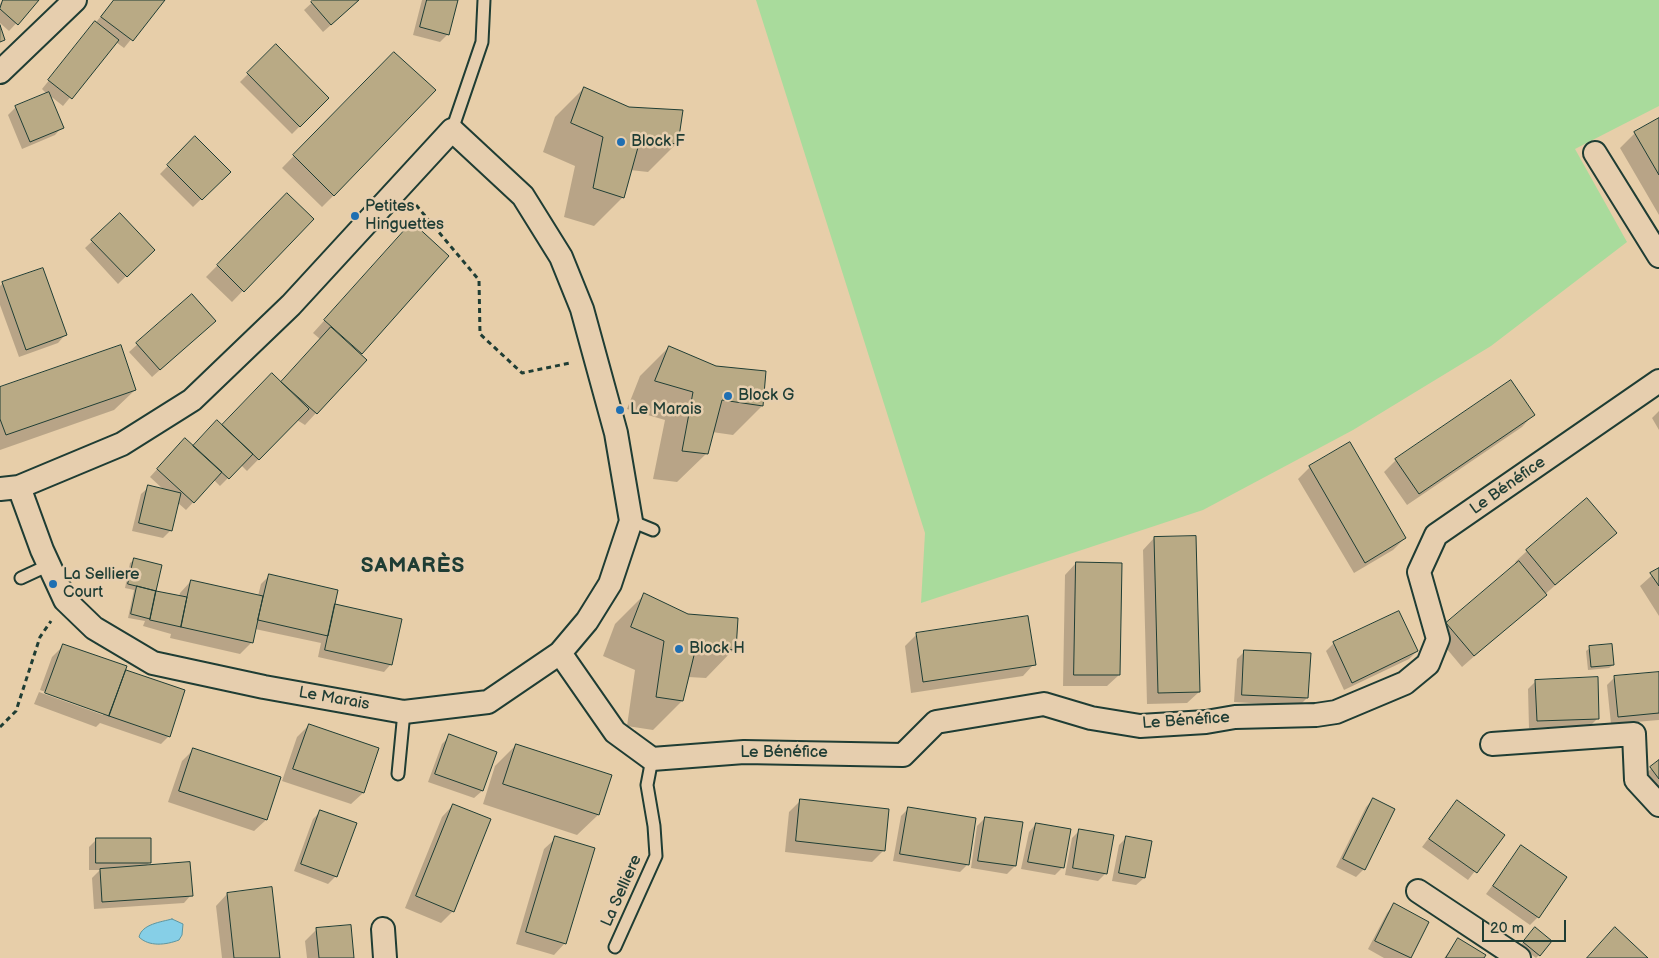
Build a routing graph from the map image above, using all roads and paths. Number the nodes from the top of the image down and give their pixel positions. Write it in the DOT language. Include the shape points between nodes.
graph roads {
  1 [pos="75,0"];
  2 [pos="484,0"];
  3 [pos="0,72"];
  4 [pos="452,130"];
  5 [pos="1595,153"];
  6 [pos="399,186"];
  7 [pos="1659,256"];
  8 [pos="595,358"];
  9 [pos="1659,381"];
  10 [pos="9,488"];
  11 [pos="631,521"];
  12 [pos="653,530"];
  13 [pos="49,565"];
  14 [pos="21,578"];
  15 [pos="65,600"];
  16 [pos="560,653"];
  17 [pos="404,712"];
  18 [pos="0,727"];
  19 [pos="1492,744"];
  20 [pos="652,759"];
  21 [pos="398,774"];
  22 [pos="1659,805"];
  23 [pos="1418,891"];
  24 [pos="383,928"];
  25 [pos="615,947"];
  26 [pos="385,958"];
  27 [pos="1519,958"];
  1 -- 3 [label="street"];
  2 -- 4 [label="lane" via="482,42"];
  4 -- 6 [label="street, Le Marais"];
  4 -- 8 [label="street, Le Marais" via="523,196 561,257 582,309"];
  5 -- 7 [label="street"];
  6 -- 8 [label="path" via="479,280 480,334 522,373"];
  6 -- 10 [label="street, Le Marais" via="291,305 192,400 122,444"];
  8 -- 11 [label="street, Le Marais" via="616,433"];
  9 -- 20 [label="street, Le Bénéfice" via="1436,536 1419,572 1438,639 1428,664 1405,683 1336,712 1140,726 1090,718 1044,704 936,722 902,754 744,752"];
  10 -- 13 [label="street, Le Marais"];
  11 -- 12 [label="lane"];
  11 -- 16 [label="street, Le Marais" via="610,584"];
  13 -- 14 [label="lane"];
  13 -- 15 [label="street, Le Marais"];
  15 -- 17 [label="street, Le Marais" via="94,628 152,663"];
  15 -- 18 [label="path" via="40,637 16,711"];
  16 -- 17 [label="street, Le Marais" via="488,702"];
  16 -- 20 [label="street" via="616,732"];
  17 -- 21 [label="lane"];
  19 -- 22 [label="street" via="1634,734 1636,780"];
  20 -- 25 [label="lane, La Selliere" via="647,786 656,856"];
  23 -- 27 [label="street"];
  24 -- 26 [label="street"];
}
